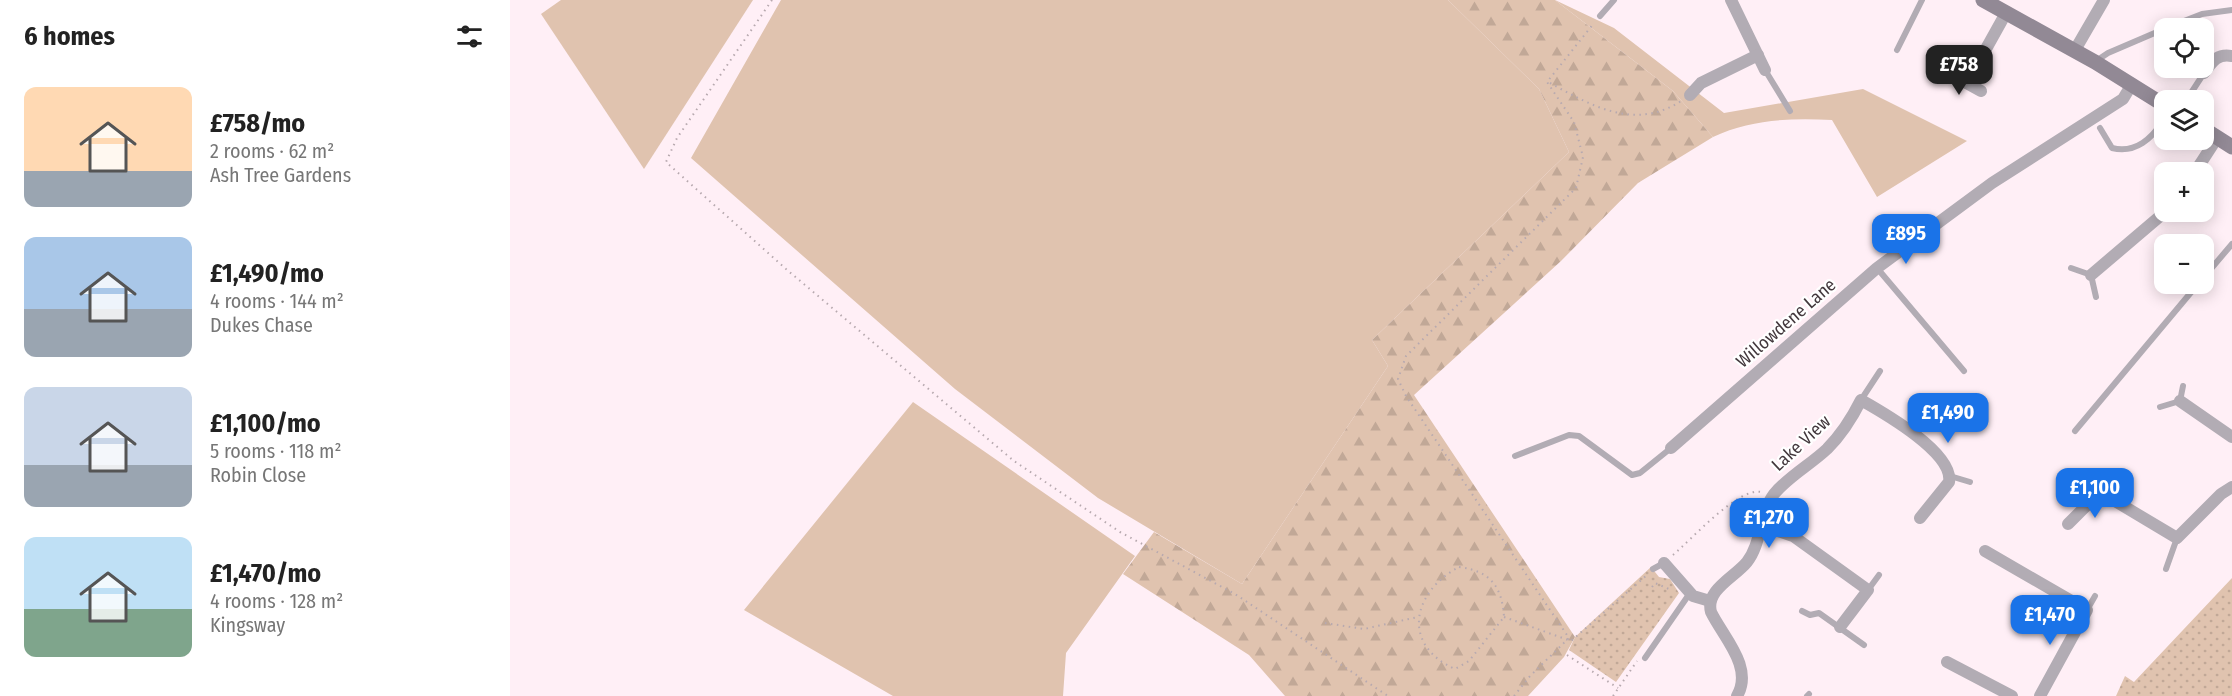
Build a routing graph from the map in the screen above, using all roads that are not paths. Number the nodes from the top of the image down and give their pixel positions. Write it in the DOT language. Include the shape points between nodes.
graph roads {
  1 [pos="1614,0"];
  2 [pos="1731,0"];
  3 [pos="1922,0"];
  4 [pos="1983,0"];
  5 [pos="2104,0"];
  6 [pos="2232,10"];
  7 [pos="2006,13"];
  8 [pos="1600,16"];
  9 [pos="2192,18"];
  10 [pos="2154,34"];
  11 [pos="1898,50"];
  12 [pos="2075,50"];
  13 [pos="1758,55"];
  14 [pos="2232,56"];
  15 [pos="2214,60"];
  16 [pos="2095,62"];
  17 [pos="1765,69"];
  18 [pos="1952,75"];
  19 [pos="1967,83"];
  20 [pos="2132,84"];
  21 [pos="1981,91"];
  22 [pos="1690,95"];
  23 [pos="2154,98"];
  24 [pos="1790,111"];
  25 [pos="2100,128"];
  26 [pos="2154,135"];
  27 [pos="2214,136"];
  28 [pos="2217,138"];
  29 [pos="2232,147"];
  30 [pos="2201,162"];
  31 [pos="2154,221"];
  32 [pos="2232,244"];
  33 [pos="2214,265"];
  34 [pos="1877,268"];
  35 [pos="2071,268"];
  36 [pos="2091,275"];
  37 [pos="2190,294"];
  38 [pos="2096,297"];
  39 [pos="1880,371"];
  40 [pos="1964,371"];
  41 [pos="2184,386"];
  42 [pos="1861,400"];
  43 [pos="2180,401"];
  44 [pos="2160,407"];
  45 [pos="2075,431"];
  46 [pos="2232,437"];
  47 [pos="1671,448"];
  48 [pos="1515,456"];
  49 [pos="1950,476"];
  50 [pos="2112,479"];
  51 [pos="1970,482"];
  52 [pos="2232,487"];
  53 [pos="2100,492"];
  54 [pos="1920,518"];
  55 [pos="2063,521"];
  56 [pos="1761,525"];
  57 [pos="2177,538"];
  58 [pos="1985,550"];
  59 [pos="1659,566"];
  60 [pos="2166,570"];
  61 [pos="1879,575"];
  62 [pos="1868,590"];
  63 [pos="1690,592"];
  64 [pos="2095,596"];
  65 [pos="1710,601"];
  66 [pos="2087,610"];
  67 [pos="1802,612"];
  68 [pos="1840,627"];
  69 [pos="1864,645"];
  70 [pos="1645,658"];
  71 [pos="1947,662"];
  72 [pos="1742,694"];
  73 [pos="2012,696"];
  74 [pos="2040,696"];
  1 -- 8 [label="lane"];
  2 -- 13 [label="street"];
  3 -- 11 [label="lane"];
  4 -- 7 [label="street"];
  5 -- 12 [label="street"];
  6 -- 9 [label="lane"];
  7 -- 12 [label="street"];
  7 -- 19 [label="street"];
  10 -- 16 [label="lane"];
  12 -- 16 [label="street"];
  13 -- 17 [label="street"];
  13 -- 22 [label="street" via="1701,82"];
  14 -- 15 [label="street" via="2223,55"];
  16 -- 20 [label="street"];
  17 -- 24 [label="lane"];
  18 -- 19 [label="street"];
  19 -- 21 [label="street"];
  20 -- 23 [label="street"];
  20 -- 34 [label="street, Willowdene Lane" via="2123,99 1992,183"];
  25 -- 26 [label="lane" via="2112,148 2126,148"];
  27 -- 28 [label="street"];
  28 -- 29 [label="street"];
  28 -- 30 [label="street"];
  31 -- 36 [label="street"];
  32 -- 33 [label="lane"];
  34 -- 40 [label="lane"];
  34 -- 47 [label="street, Willowdene Lane"];
  35 -- 36 [label="lane"];
  36 -- 38 [label="lane"];
  37 -- 45 [label="lane"];
  39 -- 42 [label="lane, Lake View"];
  41 -- 43 [label="lane"];
  42 -- 49 [label="street" via="1925,443"];
  42 -- 56 [label="street, Lake View" via="1850,422 1828,448 1774,494"];
  43 -- 44 [label="lane"];
  43 -- 46 [label="street"];
  47 -- 48 [label="lane" via="1632,475 1579,436 1569,435"];
  49 -- 51 [label="lane"];
  49 -- 54 [label="street"];
  50 -- 53 [label="lane"];
  52 -- 57 [label="street"];
  53 -- 55 [label="street"];
  53 -- 57 [label="street"];
  56 -- 62 [label="street" via="1792,536"];
  56 -- 65 [label="street, Lake View" via="1748,561 1713,593"];
  57 -- 60 [label="lane"];
  58 -- 66 [label="street"];
  59 -- 63 [label="street"];
  61 -- 62 [label="lane"];
  62 -- 68 [label="street"];
  63 -- 65 [label="street"];
  63 -- 70 [label="lane"];
  64 -- 66 [label="lane"];
  65 -- 72 [label="street" via="1711,612 1742,671"];
  66 -- 74 [label="street"];
  67 -- 68 [label="lane" via="1819,613"];
  68 -- 69 [label="lane"];
  71 -- 73 [label="street"];
}
